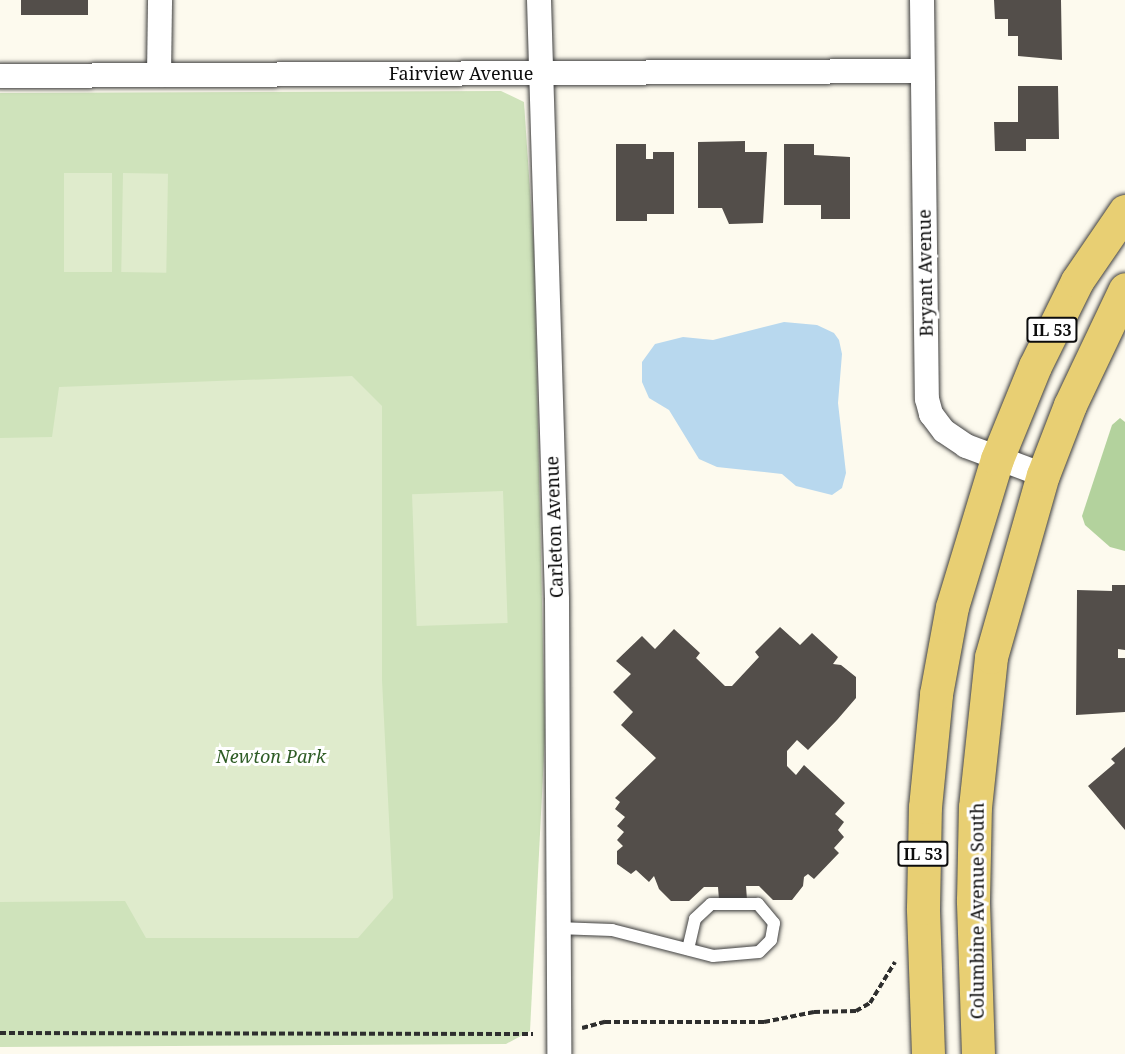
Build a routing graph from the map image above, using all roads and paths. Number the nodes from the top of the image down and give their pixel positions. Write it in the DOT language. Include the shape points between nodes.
graph roads {
  1 [pos="160,0"];
  2 [pos="539,0"];
  3 [pos="922,0"];
  4 [pos="922,71"];
  5 [pos="539,73"];
  6 [pos="0,75"];
  7 [pos="159,75"];
  8 [pos="1125,211"];
  9 [pos="1125,289"];
  10 [pos="997,459"];
  11 [pos="1043,475"];
  12 [pos="557,928"];
  13 [pos="688,949"];
  14 [pos="898,956"];
  15 [pos="0,1033"];
  16 [pos="559,1044"];
  17 [pos="928,1054"];
  18 [pos="978,1054"];
  1 -- 7 [label="street"];
  2 -- 5 [label="street, Carleton Avenue"];
  3 -- 4 [label="street, Bryant Avenue"];
  4 -- 5 [label="street, Fairview Avenue"];
  4 -- 10 [label="street, Bryant Avenue" via="927,399 931,414 944,430 966,446"];
  5 -- 7 [label="street, Fairview Avenue"];
  5 -- 12 [label="street, Carleton Avenue" via="557,599"];
  6 -- 7 [label="street, Fairview Avenue"];
  8 -- 10 [label="main road, IL 53" via="1077,281 1035,366"];
  9 -- 11 [label="main road, Columbine Avenue South" via="1070,405"];
  10 -- 11 [label="street, Bryant Avenue"];
  10 -- 17 [label="main road, IL 53" via="952,607 930,742 923,855"];
  11 -- 18 [label="main road, Columbine Avenue South" via="991,657 979,755 973,900"];
  12 -- 13 [label="lane" via="612,930"];
  12 -- 16 [label="street, Carleton Avenue"];
  13 -- 13 [label="lane" via="713,956 759,952 771,940 774,923 758,903 711,903 695,919"];
  14 -- 16 [label="path" via="870,1003 856,1011 814,1012 764,1022 605,1022"];
  15 -- 16 [label="path"];
}
